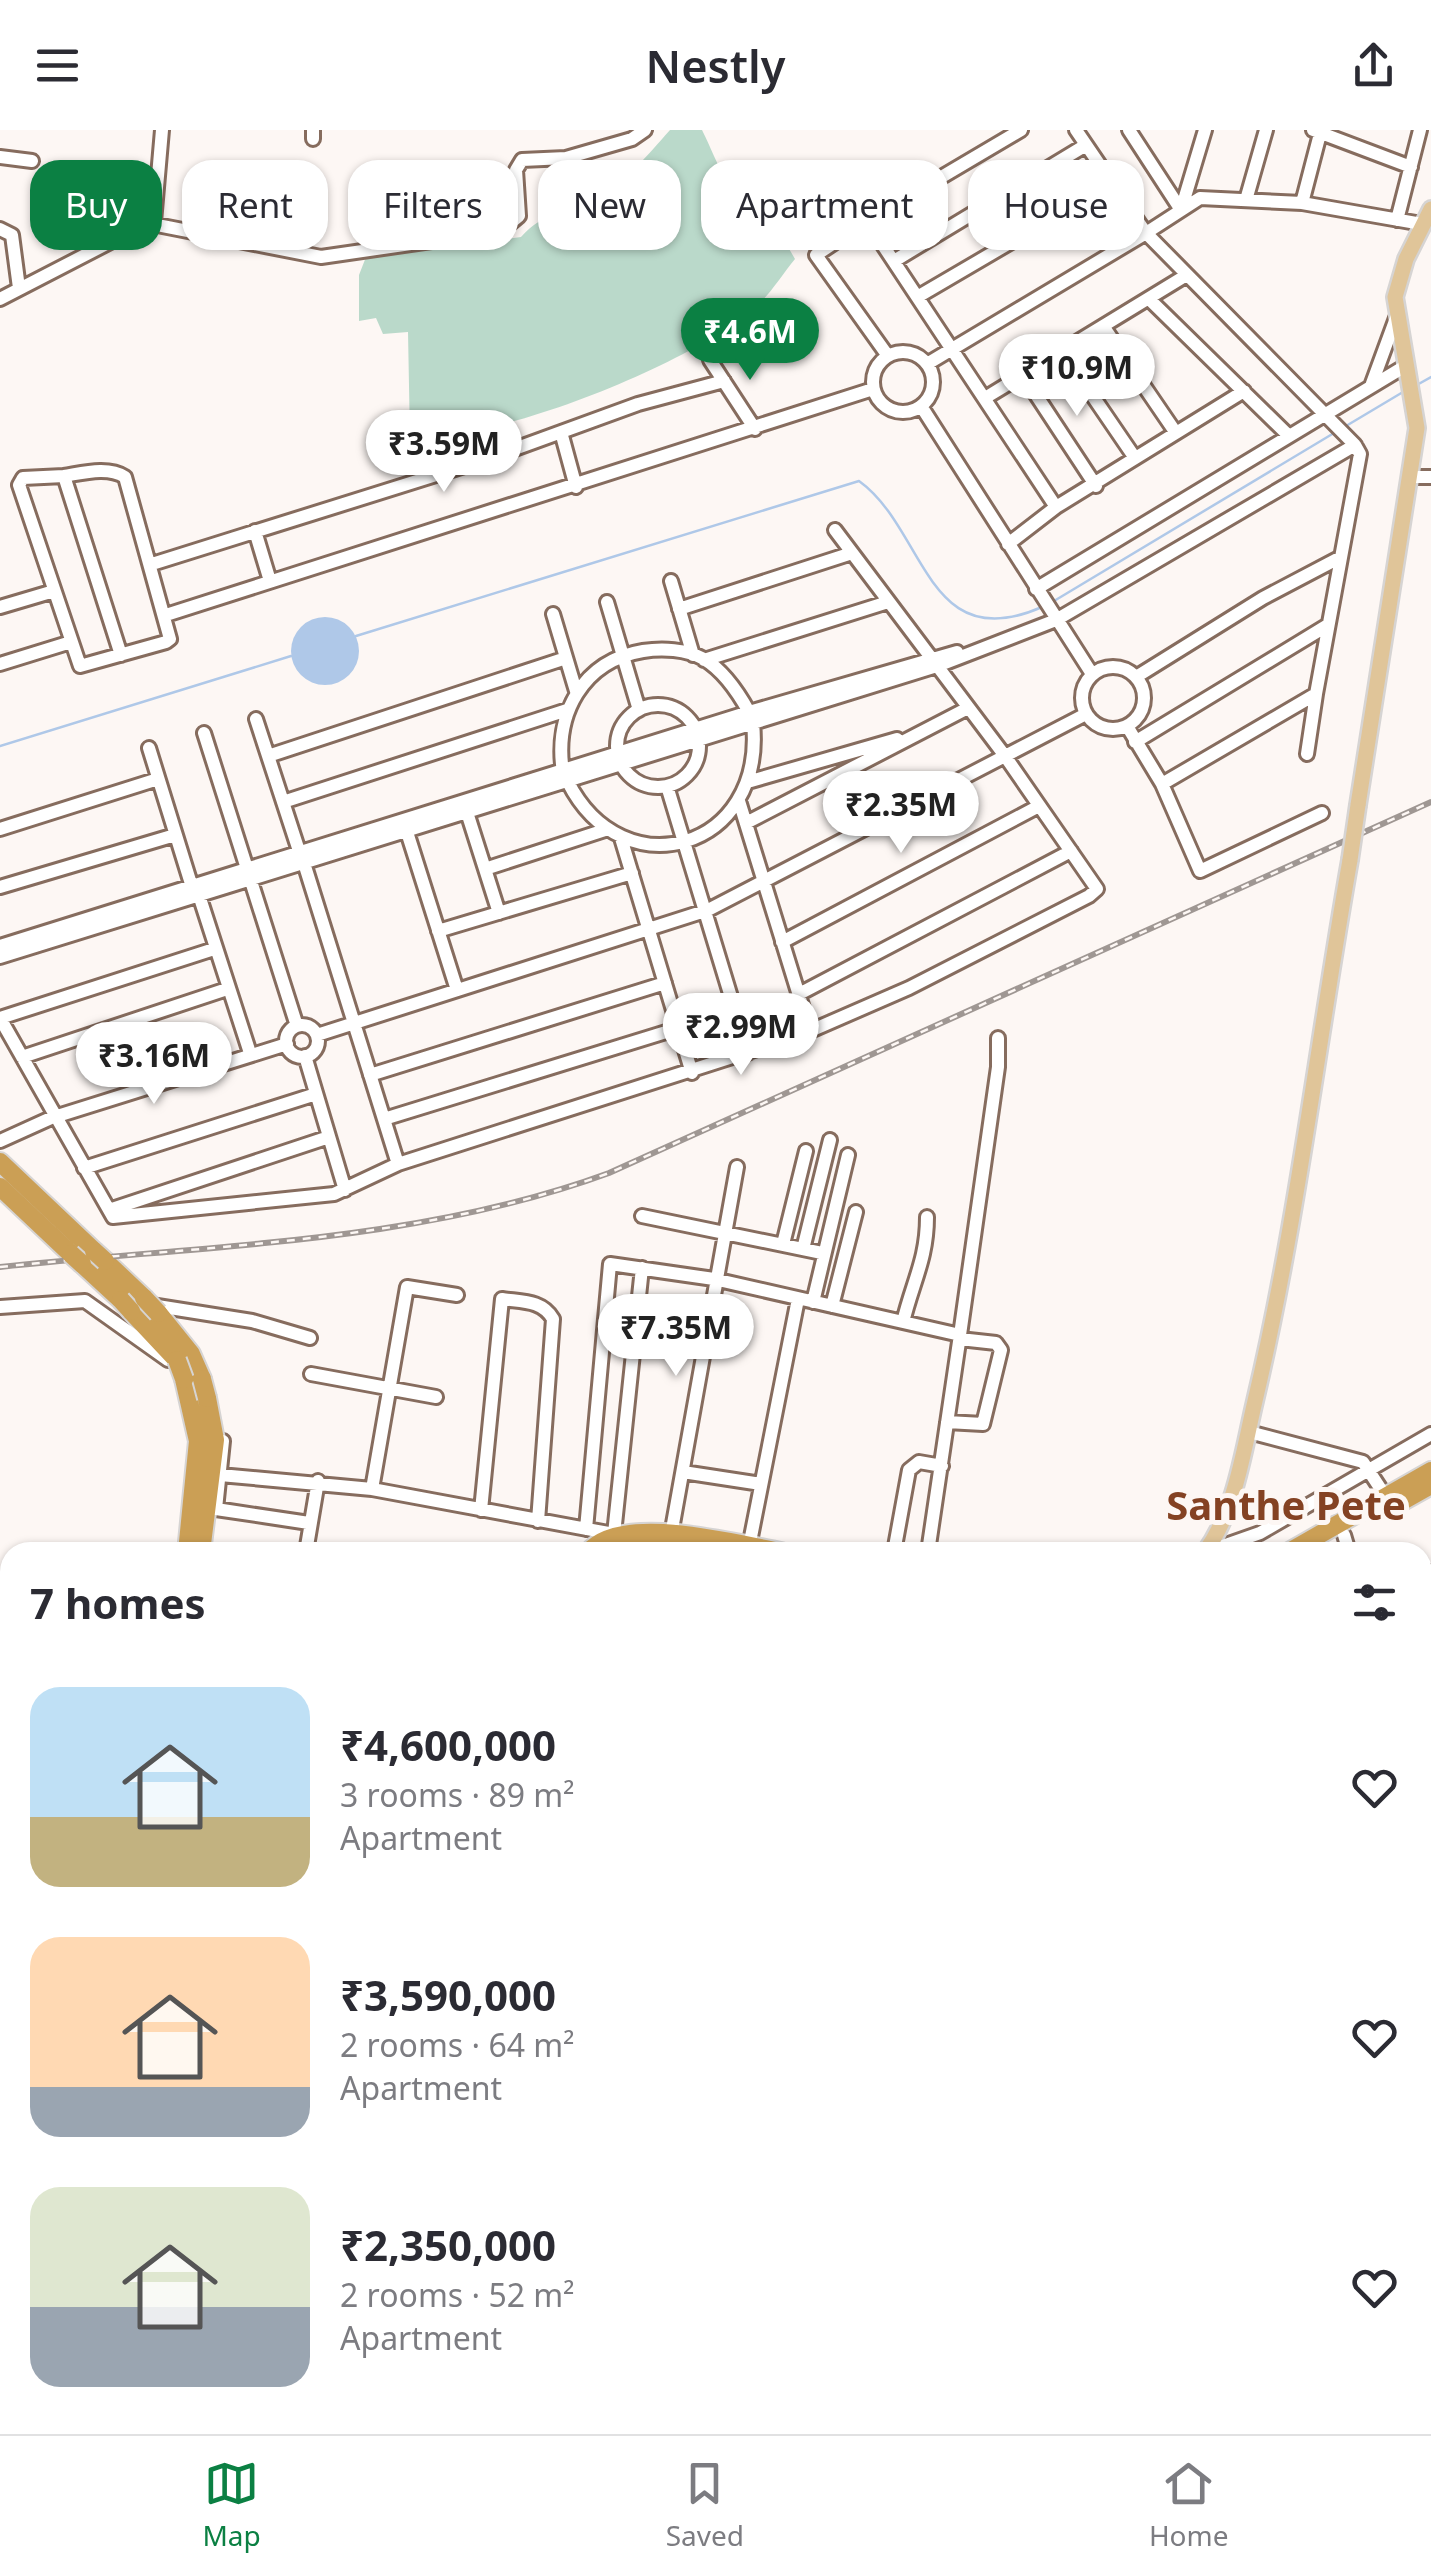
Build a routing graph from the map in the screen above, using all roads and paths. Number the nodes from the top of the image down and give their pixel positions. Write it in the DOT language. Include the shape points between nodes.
graph roads {
  1 [pos="162,130"];
  2 [pos="644,130"];
  3 [pos="1021,130"];
  4 [pos="1076,130"];
  5 [pos="1129,130"];
  6 [pos="1205,130"];
  7 [pos="1266,130"];
  8 [pos="1420,130"];
  9 [pos="1318,131"];
  10 [pos="1086,145"];
  11 [pos="0,158"];
  12 [pos="32,160"];
  13 [pos="159,160"];
  14 [pos="1096,160"];
  15 [pos="1410,167"];
  16 [pos="948,173"];
  17 [pos="1246,200"];
  18 [pos="1302,204"];
  19 [pos="1431,209"];
  20 [pos="1181,210"];
  21 [pos="1397,220"];
  22 [pos="162,224"];
  23 [pos="1422,224"];
  24 [pos="0,229"];
  25 [pos="1144,230"];
  26 [pos="1146,233"];
  27 [pos="97,250"];
  28 [pos="824,250"];
  29 [pos="887,250"];
  30 [pos="998,250"];
  31 [pos="894,261"];
  32 [pos="1185,276"];
  33 [pos="19,288"];
  34 [pos="919,296"];
  35 [pos="0,299"];
  36 [pos="1148,299"];
  37 [pos="1396,318"];
  38 [pos="1103,326"];
  39 [pos="951,350"];
  40 [pos="1062,351"];
  41 [pos="888,356"];
  42 [pos="710,360"];
  43 [pos="927,364"];
  44 [pos="1409,370"];
  45 [pos="1023,375"];
  46 [pos="724,382"];
  47 [pos="1371,386"];
  48 [pos="874,389"];
  49 [pos="1244,391"];
  50 [pos="985,398"];
  51 [pos="921,406"];
  52 [pos="1328,415"];
  53 [pos="755,429"];
  54 [pos="1421,430"];
  55 [pos="561,432"];
  56 [pos="1176,433"];
  57 [pos="1288,435"];
  58 [pos="1358,450"];
  59 [pos="1134,458"];
  60 [pos="64,476"];
  61 [pos="1431,476"];
  62 [pos="1412,477"];
  63 [pos="1096,486"];
  64 [pos="576,487"];
  65 [pos="1056,507"];
  66 [pos="835,530"];
  67 [pos="255,531"];
  68 [pos="1008,544"];
  69 [pos="852,553"];
  70 [pos="1340,557"];
  71 [pos="152,564"];
  72 [pos="270,581"];
  73 [pos="671,581"];
  74 [pos="54,590"];
  75 [pos="1036,590"];
  76 [pos="611,602"];
  77 [pos="888,602"];
  78 [pos="0,607"];
  79 [pos="679,609"];
  80 [pos="553,614"];
  81 [pos="166,615"];
  82 [pos="1054,617"];
  83 [pos="1328,625"];
  84 [pos="71,642"];
  85 [pos="628,654"];
  86 [pos="122,655"];
  87 [pos="698,657"];
  88 [pos="566,658"];
  89 [pos="932,662"];
  90 [pos="0,664"];
  91 [pos="1092,674"];
  92 [pos="1136,676"];
  93 [pos="576,691"];
  94 [pos="1316,694"];
  95 [pos="642,708"];
  96 [pos="968,708"];
  97 [pos="567,710"];
  98 [pos="1086,714"];
  99 [pos="751,717"];
  100 [pos="256,719"];
  101 [pos="1127,726"];
  102 [pos="924,731"];
  103 [pos="204,733"];
  104 [pos="697,735"];
  105 [pos="1135,742"];
  106 [pos="149,748"];
  107 [pos="1307,754"];
  108 [pos="268,756"];
  109 [pos="1005,756"];
  110 [pos="619,760"];
  111 [pos="565,777"];
  112 [pos="158,779"];
  113 [pos="750,781"];
  114 [pos="1162,784"];
  115 [pos="670,786"];
  116 [pos="739,801"];
  117 [pos="283,802"];
  118 [pos="1039,806"];
  119 [pos="466,808"];
  120 [pos="1322,814"];
  121 [pos="746,824"];
  122 [pos="608,829"];
  123 [pos="0,830"];
  124 [pos="407,832"];
  125 [pos="175,835"];
  126 [pos="621,838"];
  127 [pos="688,840"];
  128 [pos="1071,851"];
  129 [pos="302,859"];
  130 [pos="485,868"];
  131 [pos="632,873"];
  132 [pos="248,875"];
  133 [pos="764,882"];
  134 [pos="0,888"];
  135 [pos="195,891"];
  136 [pos="707,910"];
  137 [pos="499,913"];
  138 [pos="650,930"];
  139 [pos="438,931"];
  140 [pos="782,942"];
  141 [pos="0,946"];
  142 [pos="214,949"];
  143 [pos="0,957"];
  144 [pos="665,982"];
  145 [pos="227,989"];
  146 [pos="457,990"];
  147 [pos="798,994"];
  148 [pos="0,1018"];
  149 [pos="354,1022"];
  150 [pos="297,1026"];
  151 [pos="679,1028"];
  152 [pos="810,1032"];
  153 [pos="317,1035"];
  154 [pos="998,1038"];
  155 [pos="287,1044"];
  156 [pos="751,1052"];
  157 [pos="250,1053"];
  158 [pos="22,1056"];
  159 [pos="305,1056"];
  160 [pos="692,1073"];
  161 [pos="370,1074"];
  162 [pos="316,1094"];
  163 [pos="54,1116"];
  164 [pos="384,1119"];
  165 [pos="329,1138"];
  166 [pos="830,1140"];
  167 [pos="0,1141"];
  168 [pos="806,1151"];
  169 [pos="848,1155"];
  170 [pos="0,1162"];
  171 [pos="398,1164"];
  172 [pos="84,1168"];
  173 [pos="737,1168"];
  174 [pos="0,1186"];
  175 [pos="344,1190"];
  176 [pos="109,1210"];
  177 [pos="856,1212"];
  178 [pos="642,1216"];
  179 [pos="927,1217"];
  180 [pos="724,1232"];
  181 [pos="783,1244"];
  182 [pos="803,1249"];
  183 [pos="822,1253"];
  184 [pos="88,1257"];
  185 [pos="642,1268"];
  186 [pos="714,1279"];
  187 [pos="457,1295"];
  188 [pos="798,1299"];
  189 [pos="85,1300"];
  190 [pos="813,1302"];
  191 [pos="132,1303"];
  192 [pos="832,1306"];
  193 [pos="0,1307"];
  194 [pos="904,1322"];
  195 [pos="960,1337"];
  196 [pos="310,1338"];
  197 [pos="311,1374"];
  198 [pos="193,1379"];
  199 [pos="388,1390"];
  200 [pos="436,1397"];
  201 [pos="947,1422"];
  202 [pos="1248,1432"];
  203 [pos="1431,1434"];
  204 [pos="942,1466"];
  205 [pos="1369,1468"];
  206 [pos="1431,1471"];
  207 [pos="683,1472"];
  208 [pos="220,1475"];
  209 [pos="318,1482"];
  210 [pos="761,1484"];
  211 [pos="1431,1485"];
  212 [pos="372,1489"];
  213 [pos="1386,1497"];
  214 [pos="481,1510"];
  215 [pos="538,1521"];
  216 [pos="309,1523"];
  217 [pos="586,1529"];
  218 [pos="614,1534"];
  219 [pos="188,1542"];
  220 [pos="202,1542"];
  221 [pos="307,1542"];
  222 [pos="598,1542"];
  223 [pos="659,1542"];
  224 [pos="676,1542"];
  225 [pos="750,1542"];
  226 [pos="896,1542"];
  227 [pos="930,1542"];
  228 [pos="1212,1542"];
  229 [pos="1234,1542"];
  230 [pos="1307,1542"];
  231 [pos="1350,1542"];
  1 -- 13 [label="street"];
  2 -- 22 [label="street" via="566,158 522,160 515,222 501,231 321,258"];
  3 -- 16 [label="street"];
  4 -- 10 [label="street"];
  5 -- 20 [label="street"];
  6 -- 20 [label="street"];
  7 -- 17 [label="street"];
  8 -- 15 [label="street"];
  9 -- 15 [label="street"];
  9 -- 18 [label="street"];
  10 -- 14 [label="street"];
  10 -- 31 [label="street"];
  11 -- 12 [label="street"];
  15 -- 21 [label="street"];
  17 -- 18 [label="street"];
  17 -- 20 [label="street" via="1200,198"];
  18 -- 21 [label="street"];
  19 -- 23 [label="main road"];
  20 -- 26 [label="street"];
  21 -- 23 [label="street"];
  23 -- 37 [label="main road" via="1398,281"];
  24 -- 33 [label="street" via="12,235"];
  25 -- 26 [label="street"];
  26 -- 32 [label="street"];
  26 -- 39 [label="street"];
  27 -- 33 [label="street"];
  28 -- 41 [label="street" via="816,255"];
  29 -- 31 [label="street"];
  30 -- 34 [label="street"];
  31 -- 34 [label="street"];
  32 -- 36 [label="street"];
  32 -- 52 [label="street"];
  33 -- 35 [label="street"];
  34 -- 39 [label="street"];
  36 -- 38 [label="street"];
  36 -- 49 [label="street"];
  37 -- 44 [label="main road"];
  37 -- 47 [label="street"];
  38 -- 40 [label="street"];
  38 -- 56 [label="street"];
  39 -- 43 [label="street"];
  39 -- 50 [label="street"];
  40 -- 45 [label="street"];
  40 -- 59 [label="street"];
  41 -- 43 [label="street" via="905,352"];
  41 -- 48 [label="street" via="875,370"];
  42 -- 46 [label="street"];
  43 -- 51 [label="street" via="932,391"];
  44 -- 47 [label="street"];
  44 -- 54 [label="main road"];
  45 -- 50 [label="street"];
  45 -- 63 [label="street"];
  46 -- 53 [label="street"];
  46 -- 55 [label="street"];
  47 -- 52 [label="street"];
  48 -- 51 [label="street" via="893,410"];
  48 -- 53 [label="street"];
  49 -- 56 [label="street"];
  49 -- 57 [label="street"];
  50 -- 65 [label="street"];
  51 -- 68 [label="street"];
  52 -- 57 [label="street"];
  52 -- 58 [label="street"];
  53 -- 64 [label="street"];
  54 -- 62 [label="main road"];
  55 -- 64 [label="street"];
  55 -- 67 [label="street"];
  56 -- 59 [label="street"];
  57 -- 75 [label="street"];
  58 -- 70 [label="street"];
  58 -- 82 [label="street"];
  59 -- 63 [label="street"];
  60 -- 71 [label="street" via="125,476"];
  60 -- 74 [label="street" via="23,478 18,485"];
  60 -- 86 [label="street"];
  61 -- 62 [label="street"];
  62 -- 202 [label="main road, bridge" via="1280,1300"];
  63 -- 65 [label="street"];
  64 -- 72 [label="street"];
  65 -- 68 [label="street"];
  66 -- 69 [label="street"];
  67 -- 71 [label="street"];
  67 -- 72 [label="street"];
  68 -- 75 [label="street"];
  69 -- 77 [label="street"];
  69 -- 79 [label="street"];
  70 -- 83 [label="street"];
  70 -- 92 [label="street"];
  71 -- 81 [label="street"];
  72 -- 81 [label="street"];
  73 -- 79 [label="street"];
  74 -- 78 [label="street"];
  74 -- 84 [label="street"];
  75 -- 82 [label="street"];
  76 -- 85 [label="street"];
  77 -- 87 [label="street"];
  77 -- 89 [label="street"];
  79 -- 87 [label="street"];
  80 -- 88 [label="street"];
  81 -- 86 [label="street" via="170,638"];
  82 -- 89 [label="street"];
  82 -- 91 [label="street"];
  83 -- 94 [label="street"];
  83 -- 105 [label="street"];
  84 -- 86 [label="street" via="80,666"];
  84 -- 90 [label="street"];
  85 -- 87 [label="street" via="654,649"];
  85 -- 93 [label="street" via="594,672"];
  85 -- 95 [label="street"];
  87 -- 99 [label="street" via="728,682"];
  88 -- 93 [label="street"];
  88 -- 108 [label="street"];
  89 -- 96 [label="street"];
  89 -- 99 [label="street"];
  91 -- 92 [label="street" via="1120,667"];
  91 -- 98 [label="street" via="1082,688"];
  92 -- 101 [label="street" via="1144,703"];
  93 -- 97 [label="street"];
  94 -- 107 [label="street"];
  94 -- 114 [label="street"];
  95 -- 104 [label="street" via="680,712"];
  95 -- 110 [label="street" via="620,728"];
  96 -- 102 [label="street"];
  96 -- 109 [label="street"];
  97 -- 111 [label="street" via="560,750"];
  97 -- 117 [label="street"];
  98 -- 101 [label="street" via="1108,729"];
  98 -- 109 [label="street"];
  99 -- 104 [label="street"];
  99 -- 113 [label="street"];
  100 -- 108 [label="street"];
  101 -- 105 [label="street"];
  102 -- 113 [label="street"];
  102 -- 121 [label="street"];
  103 -- 132 [label="street"];
  104 -- 110 [label="street"];
  104 -- 115 [label="street" via="694,767"];
  105 -- 114 [label="street"];
  106 -- 112 [label="street"];
  108 -- 117 [label="street"];
  109 -- 118 [label="street"];
  109 -- 133 [label="street"];
  110 -- 111 [label="street"];
  110 -- 115 [label="street" via="636,781"];
  111 -- 119 [label="street"];
  111 -- 122 [label="street" via="587,814"];
  112 -- 123 [label="street"];
  112 -- 125 [label="street"];
  113 -- 116 [label="street"];
  114 -- 120 [label="street" via="1200,871"];
  115 -- 127 [label="street"];
  116 -- 121 [label="street"];
  116 -- 127 [label="street" via="718,824"];
  117 -- 129 [label="street"];
  118 -- 128 [label="street"];
  118 -- 140 [label="street"];
  119 -- 124 [label="street"];
  119 -- 129 [label="street"];
  119 -- 130 [label="street"];
  121 -- 133 [label="street"];
  122 -- 126 [label="street"];
  122 -- 130 [label="street"];
  124 -- 129 [label="street"];
  124 -- 139 [label="street"];
  125 -- 134 [label="street"];
  125 -- 135 [label="street"];
  126 -- 127 [label="street"];
  126 -- 131 [label="street"];
  127 -- 136 [label="street"];
  128 -- 147 [label="street"];
  128 -- 152 [label="street" via="1097,889 1090,896"];
  129 -- 132 [label="street"];
  129 -- 149 [label="street"];
  130 -- 137 [label="street"];
  131 -- 137 [label="street"];
  131 -- 138 [label="street"];
  132 -- 135 [label="street"];
  132 -- 150 [label="street"];
  133 -- 136 [label="street"];
  133 -- 140 [label="street"];
  135 -- 141 [label="street"];
  135 -- 142 [label="street"];
  135 -- 143 [label="street"];
  136 -- 138 [label="street"];
  136 -- 156 [label="street"];
  137 -- 139 [label="street"];
  138 -- 144 [label="street"];
  138 -- 146 [label="street"];
  139 -- 146 [label="street"];
  140 -- 147 [label="street"];
  142 -- 145 [label="street"];
  142 -- 148 [label="street"];
  144 -- 151 [label="street"];
  144 -- 161 [label="street"];
  145 -- 157 [label="street"];
  145 -- 158 [label="street"];
  146 -- 149 [label="street"];
  147 -- 152 [label="street"];
  148 -- 158 [label="street"];
  149 -- 153 [label="street"];
  149 -- 161 [label="street"];
  150 -- 153 [label="street"];
  150 -- 155 [label="street"];
  151 -- 160 [label="street"];
  151 -- 164 [label="street"];
  152 -- 156 [label="street"];
  153 -- 159 [label="street" via="316,1048"];
  154 -- 195 [label="street"];
  155 -- 157 [label="street"];
  155 -- 159 [label="street"];
  156 -- 160 [label="street"];
  157 -- 163 [label="street"];
  158 -- 163 [label="street"];
  159 -- 162 [label="street"];
  160 -- 171 [label="street"];
  161 -- 164 [label="street"];
  162 -- 165 [label="street"];
  162 -- 172 [label="street"];
  163 -- 167 [label="street"];
  163 -- 172 [label="street"];
  164 -- 171 [label="street"];
  165 -- 175 [label="street"];
  165 -- 176 [label="street"];
  166 -- 182 [label="street"];
  168 -- 181 [label="street"];
  169 -- 183 [label="street"];
  170 -- 184 [label="highway"];
  171 -- 175 [label="street"];
  172 -- 176 [label="street"];
  173 -- 180 [label="street"];
  174 -- 184 [label="highway"];
  175 -- 176 [label="street" via="113,1218"];
  177 -- 192 [label="street"];
  178 -- 180 [label="street"];
  179 -- 194 [label="street" via="927,1254"];
  180 -- 181 [label="street"];
  180 -- 186 [label="street"];
  181 -- 182 [label="street"];
  182 -- 183 [label="street"];
  183 -- 190 [label="street"];
  184 -- 191 [label="highway"];
  185 -- 186 [label="street"];
  185 -- 217 [label="street" via="610,1264"];
  185 -- 218 [label="street"];
  186 -- 188 [label="street"];
  186 -- 207 [label="street"];
  187 -- 199 [label="street" via="407,1287"];
  188 -- 190 [label="street"];
  188 -- 210 [label="street"];
  189 -- 193 [label="street"];
  189 -- 196 [label="street" via="176,1307"];
  189 -- 208 [label="street" via="215,1395 224,1438"];
  190 -- 192 [label="street"];
  191 -- 198 [label="highway, bridge"];
  191 -- 198 [label="highway, bridge" via="158,1312 191,1354"];
  192 -- 194 [label="street"];
  194 -- 195 [label="street"];
  195 -- 201 [label="street"];
  195 -- 201 [label="street" via="998,1343 1001,1350 984,1424"];
  197 -- 199 [label="street"];
  198 -- 219 [label="highway" via="198,1440"];
  198 -- 220 [label="highway, bridge" via="207,1398 215,1440"];
  199 -- 200 [label="street"];
  199 -- 212 [label="street"];
  201 -- 204 [label="street"];
  202 -- 205 [label="street"];
  202 -- 228 [label="main road" via="1240,1474"];
  203 -- 205 [label="street"];
  204 -- 226 [label="street" via="919,1462 908,1470"];
  204 -- 227 [label="street"];
  205 -- 213 [label="street"];
  205 -- 229 [label="street"];
  206 -- 213 [label="highway"];
  207 -- 210 [label="street"];
  207 -- 224 [label="street"];
  208 -- 209 [label="street"];
  208 -- 216 [label="street" via="216,1509"];
  209 -- 212 [label="street"];
  209 -- 216 [label="street"];
  210 -- 225 [label="street"];
  211 -- 231 [label="highway"];
  212 -- 214 [label="street"];
  213 -- 230 [label="highway"];
  214 -- 215 [label="street"];
  214 -- 215 [label="street" via="502,1299 534,1304 553,1320"];
  215 -- 217 [label="street"];
  216 -- 221 [label="street"];
  217 -- 218 [label="street"];
  218 -- 222 [label="highway"];
  218 -- 223 [label="highway"];
}
